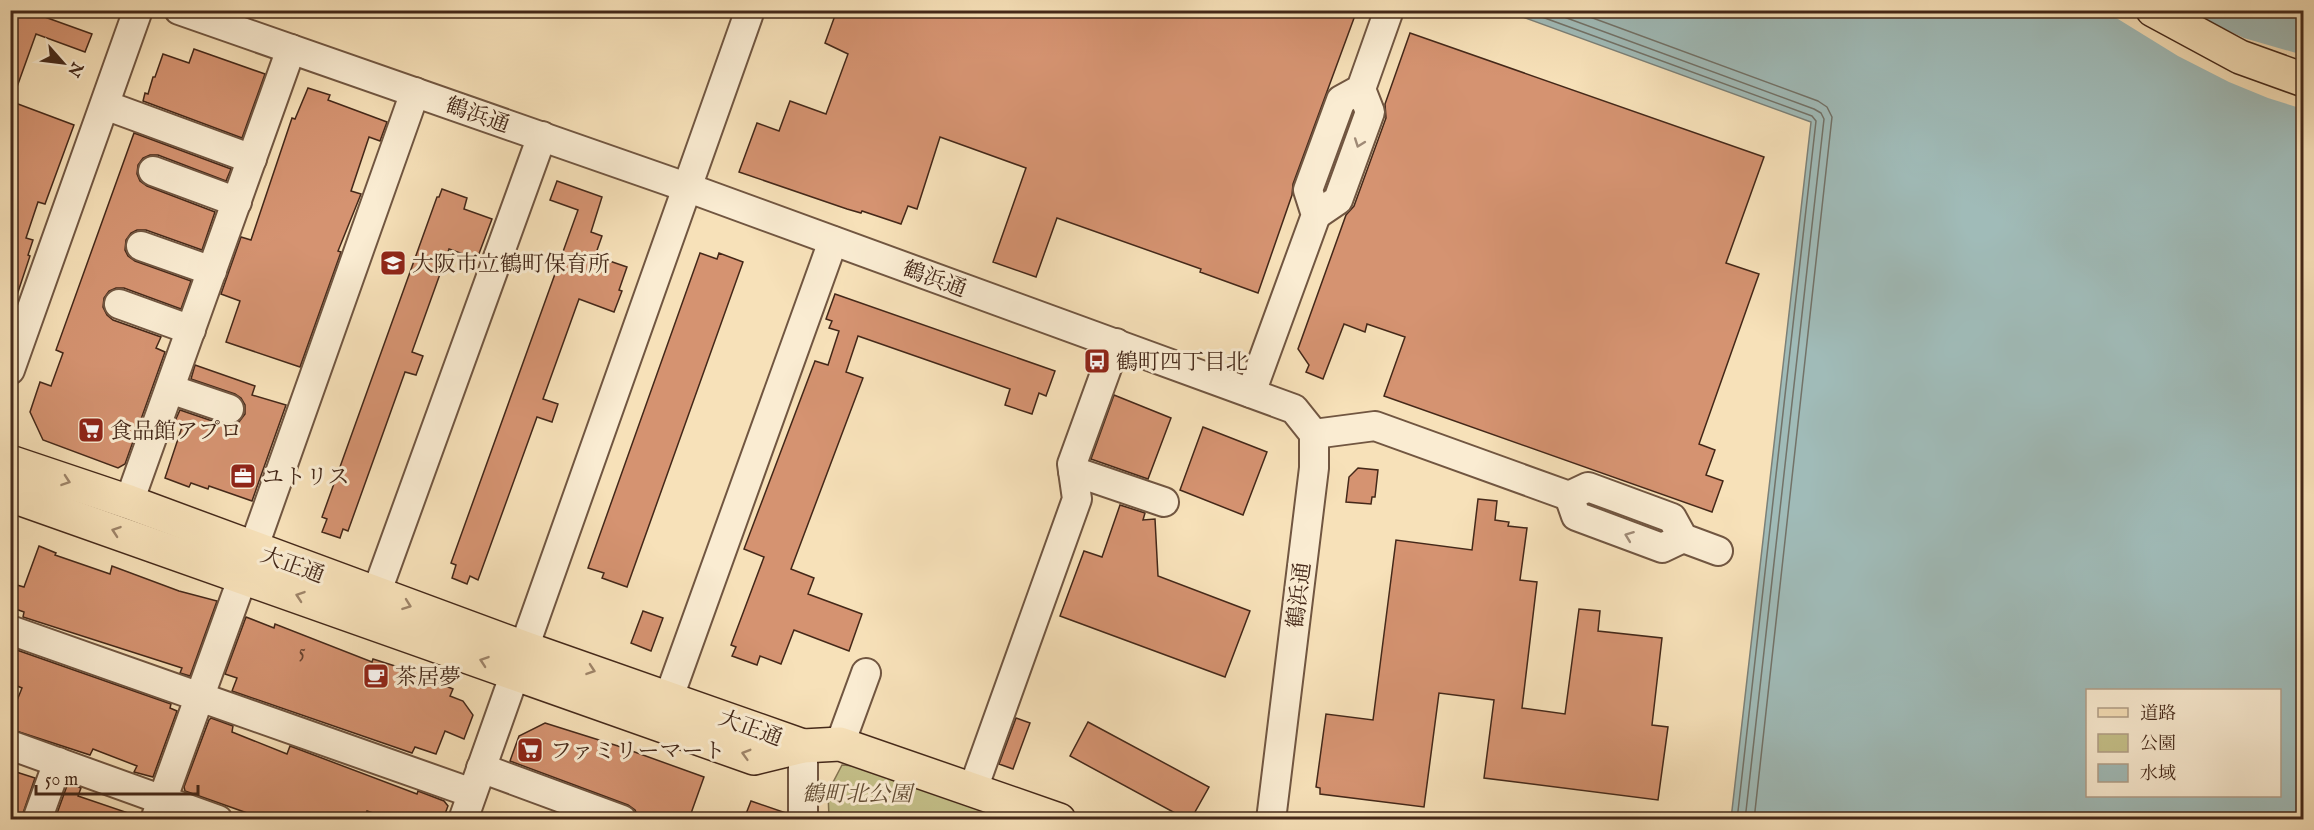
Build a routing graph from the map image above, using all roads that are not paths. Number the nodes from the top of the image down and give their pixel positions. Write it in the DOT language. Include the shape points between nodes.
graph roads {
  1 [pos="138,10"];
  2 [pos="179,10"];
  3 [pos="750,10"];
  4 [pos="1389,10"];
  5 [pos="2153,10"];
  6 [pos="291,49"];
  7 [pos="2304,80"];
  8 [pos="415,92"];
  9 [pos="105,105"];
  10 [pos="542,136"];
  11 [pos="252,159"];
  12 [pos="153,171"];
  13 [pos="686,187"];
  14 [pos="237,202"];
  15 [pos="833,241"];
  16 [pos="141,246"];
  17 [pos="212,271"];
  18 [pos="119,304"];
  19 [pos="191,330"];
  20 [pos="1116,343"];
  21 [pos="10,370"];
  22 [pos="170,389"];
  23 [pos="1251,393"];
  24 [pos="229,409"];
  25 [pos="1314,434"];
  26 [pos="10,462"];
  27 [pos="1073,471"];
  28 [pos="10,495"];
  29 [pos="129,502"];
  30 [pos="1164,502"];
  31 [pos="1718,551"];
  32 [pos="248,563"];
  33 [pos="376,594"];
  34 [pos="10,630"];
  35 [pos="520,660"];
  36 [pos="866,673"];
  37 [pos="200,696"];
  38 [pos="669,697"];
  39 [pos="840,744"];
  40 [pos="10,745"];
  41 [pos="803,746"];
  42 [pos="58,762"];
  43 [pos="477,780"];
  44 [pos="973,789"];
  45 [pos="159,809"];
  46 [pos="37,819"];
  47 [pos="218,819"];
  48 [pos="463,819"];
  49 [pos="622,819"];
  50 [pos="802,819"];
  51 [pos="1059,819"];
  52 [pos="1271,819"];
  1 -- 9 [label="street"];
  2 -- 6 [label="street, 鶴浜通"];
  3 -- 13 [label="street"];
  4 -- 23 [label="street" via="1361,89 1341,100 1308,190 1316,215"];
  5 -- 7 [label="main road" via="2240,57"];
  6 -- 8 [label="street, 鶴浜通"];
  6 -- 11 [label="street"];
  8 -- 10 [label="street, 鶴浜通"];
  8 -- 32 [label="street"];
  9 -- 11 [label="street"];
  9 -- 21 [label="street"];
  10 -- 13 [label="street, 鶴浜通"];
  10 -- 33 [label="street"];
  11 -- 14 [label="street"];
  12 -- 14 [label="street"];
  13 -- 15 [label="street, 鶴浜通"];
  13 -- 35 [label="street"];
  14 -- 17 [label="street"];
  15 -- 20 [label="street, 鶴浜通"];
  15 -- 38 [label="street"];
  16 -- 17 [label="street"];
  17 -- 19 [label="street"];
  18 -- 19 [label="street"];
  19 -- 22 [label="street"];
  20 -- 23 [label="street, 鶴浜通"];
  20 -- 27 [label="street" via="1072,464"];
  22 -- 24 [label="street"];
  22 -- 29 [label="street"];
  23 -- 25 [label="street, 鶴浜通" via="1294,409"];
  25 -- 31 [label="street" via="1375,426 1569,496 1588,487 1672,518 1683,538"];
  25 -- 52 [label="street, 鶴浜通" via="1314,468"];
  26 -- 29 [label="main road, 大正通, one-way"];
  27 -- 30 [label="street"];
  27 -- 44 [label="street" via="1077,499"];
  32 -- 28 [label="main road, 大正通, one-way"];
  29 -- 32 [label="main road, 大正通"];
  32 -- 33 [label="main road, 大正通"];
  35 -- 32 [label="main road, 大正通, one-way"];
  32 -- 37 [label="street"];
  33 -- 35 [label="main road, 大正通, one-way"];
  34 -- 37 [label="street"];
  35 -- 38 [label="main road, 大正通, one-way"];
  41 -- 35 [label="main road, 大正通, one-way" via="754,758"];
  35 -- 43 [label="street"];
  36 -- 39 [label="street"];
  37 -- 43 [label="street"];
  37 -- 45 [label="street"];
  38 -- 41 [label="main road, 大正通"];
  39 -- 41 [label="main road"];
  39 -- 44 [label="main road"];
  40 -- 42 [label="street"];
  41 -- 50 [label="street"];
  42 -- 45 [label="street"];
  42 -- 46 [label="street"];
  43 -- 48 [label="street"];
  43 -- 49 [label="street"];
  44 -- 51 [label="main road"];
  45 -- 47 [label="street"];
}
